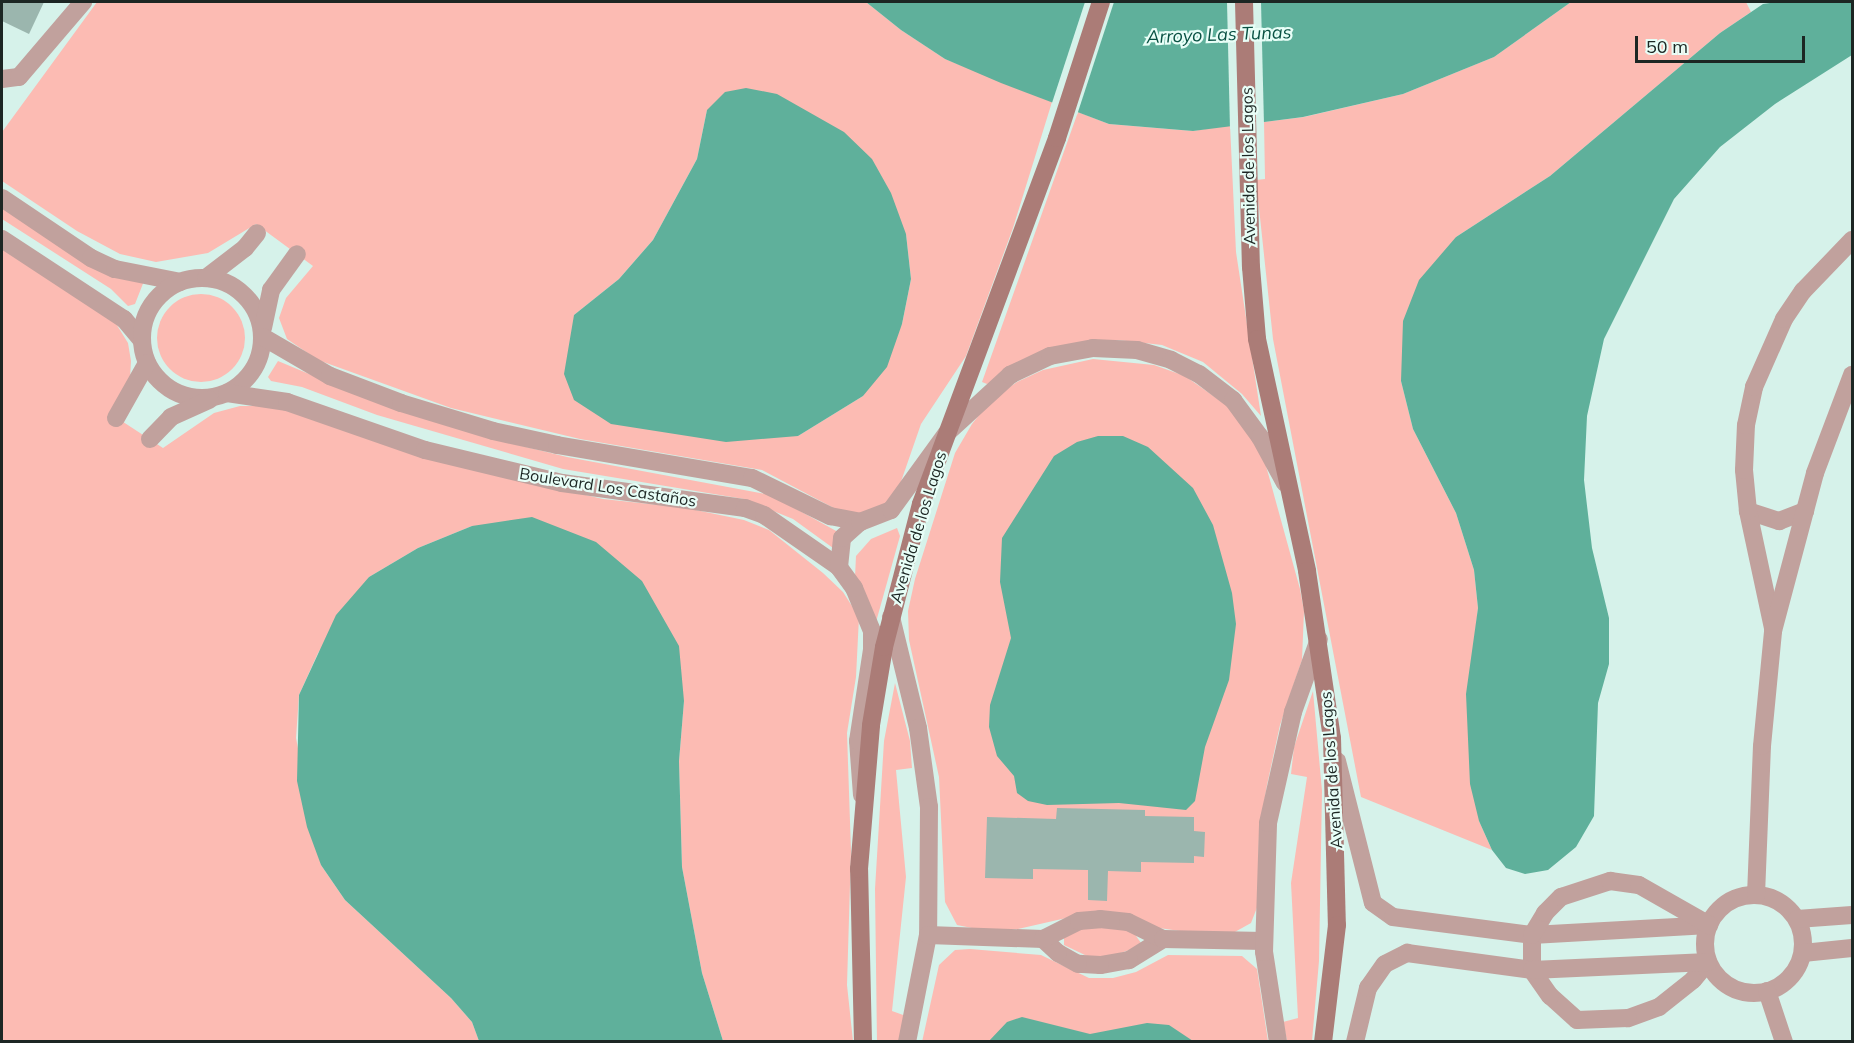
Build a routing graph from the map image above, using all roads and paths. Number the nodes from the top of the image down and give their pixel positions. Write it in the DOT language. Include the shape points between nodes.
graph roads {
  1 [pos="83,2"];
  2 [pos="1101,2"];
  3 [pos="1244,2"];
  4 [pos="2,79"];
  5 [pos="2,198"];
  6 [pos="256,233"];
  7 [pos="2,239"];
  8 [pos="1852,240"];
  9 [pos="297,254"];
  10 [pos="207,278"];
  11 [pos="180,282"];
  12 [pos="263,334"];
  13 [pos="141,339"];
  14 [pos="147,363"];
  15 [pos="1852,375"];
  16 [pos="221,395"];
  17 [pos="1846,412"];
  18 [pos="116,417"];
  19 [pos="947,433"];
  20 [pos="150,439"];
  21 [pos="1286,485"];
  22 [pos="1748,511"];
  23 [pos="1805,511"];
  24 [pos="860,522"];
  25 [pos="839,567"];
  26 [pos="891,617"];
  27 [pos="1773,632"];
  28 [pos="1319,639"];
  29 [pos="1332,738"];
  30 [pos="863,799"];
  31 [pos="1756,895"];
  32 [pos="1852,915"];
  33 [pos="1797,919"];
  34 [pos="1709,925"];
  35 [pos="928,935"];
  36 [pos="1532,935"];
  37 [pos="1043,939"];
  38 [pos="1163,939"];
  39 [pos="1264,941"];
  40 [pos="1852,948"];
  41 [pos="1803,953"];
  42 [pos="1708,962"];
  43 [pos="1532,970"];
  44 [pos="1767,992"];
  45 [pos="863,1041"];
  46 [pos="907,1041"];
  47 [pos="1278,1041"];
  48 [pos="1323,1041"];
  49 [pos="1356,1041"];
  50 [pos="1784,1041"];
  1 -- 4 [label="street" via="19,77"];
  2 -- 19 [label="street, Avenida de los Lagos" via="1057,138"];
  3 -- 21 [label="street, Avenida de los Lagos" via="1257,339"];
  5 -- 11 [label="street" via="91,258 115,269"];
  6 -- 10 [label="street" via="245,248"];
  7 -- 13 [label="street" via="124,319"];
  8 -- 22 [label="street" via="1803,291 1768,350 1746,425 1744,470"];
  9 -- 12 [label="street" via="271,290"];
  10 -- 11 [label="street"];
  10 -- 12 [label="street" via="226,282 244,294 256,310"];
  11 -- 13 [label="street" via="152,305"];
  12 -- 16 [label="street" via="253,370"];
  12 -- 24 [label="street, Boulevard Los Castaños" via="330,376 413,406 493,431 557,445 752,478 830,516"];
  13 -- 14 [label="street"];
  14 -- 16 [label="street" via="158,380 175,392 195,398"];
  14 -- 18 [label="street"];
  15 -- 17 [label="street"];
  16 -- 20 [label="street" via="171,417"];
  16 -- 25 [label="street, Boulevard Los Castaños" via="287,402 425,450 562,483 745,508 764,515"];
  17 -- 23 [label="street"];
  19 -- 21 [label="street" via="1010,375 1050,356 1093,348 1137,350 1199,374 1233,400 1260,437"];
  19 -- 24 [label="street" via="891,510"];
  19 -- 26 [label="street, Avenida de los Lagos" via="921,504"];
  21 -- 28 [label="street, Avenida de los Lagos"];
  22 -- 23 [label="street" via="1779,521"];
  22 -- 27 [label="street"];
  23 -- 27 [label="street"];
  24 -- 25 [label="street" via="842,538"];
  25 -- 30 [label="street, Boulevard Los Castaños" via="854,588 872,631 858,741"];
  26 -- 30 [label="street, Avenida de los Lagos" via="871,725"];
  26 -- 35 [label="street" via="918,728 929,807"];
  27 -- 31 [label="street" via="1762,746"];
  28 -- 29 [label="street, Avenida de los Lagos"];
  28 -- 39 [label="street" via="1293,712 1274,791 1266,850"];
  29 -- 36 [label="street" via="1373,903 1393,917"];
  29 -- 48 [label="street, Avenida de los Lagos" via="1337,925"];
  30 -- 45 [label="street, Avenida de los Lagos" via="859,869"];
  31 -- 33 [label="street" via="1784,904"];
  31 -- 34 [label="street" via="1729,902"];
  32 -- 33 [label="street"];
  33 -- 41 [label="street"];
  34 -- 36 [label="street"];
  34 -- 36 [label="street" via="1639,885 1610,881 1561,897 1545,913"];
  34 -- 42 [label="street" via="1705,948"];
  35 -- 37 [label="street"];
  35 -- 46 [label="street"];
  36 -- 43 [label="street"];
  37 -- 38 [label="street" via="1079,921 1100,919 1128,922"];
  37 -- 38 [label="street" via="1058,953 1078,963 1100,965 1129,960"];
  38 -- 39 [label="street"];
  39 -- 47 [label="street" via="1271,1014"];
  40 -- 41 [label="street"];
  41 -- 44 [label="street" via="1790,977"];
  42 -- 43 [label="street"];
  42 -- 43 [label="street" via="1693,981 1659,1007 1628,1018 1587,1020 1577,1020 1570,1014"];
  42 -- 44 [label="street" via="1715,974 1738,991"];
  43 -- 49 [label="street" via="1407,953 1385,963 1368,988"];
  44 -- 50 [label="street"];
}
